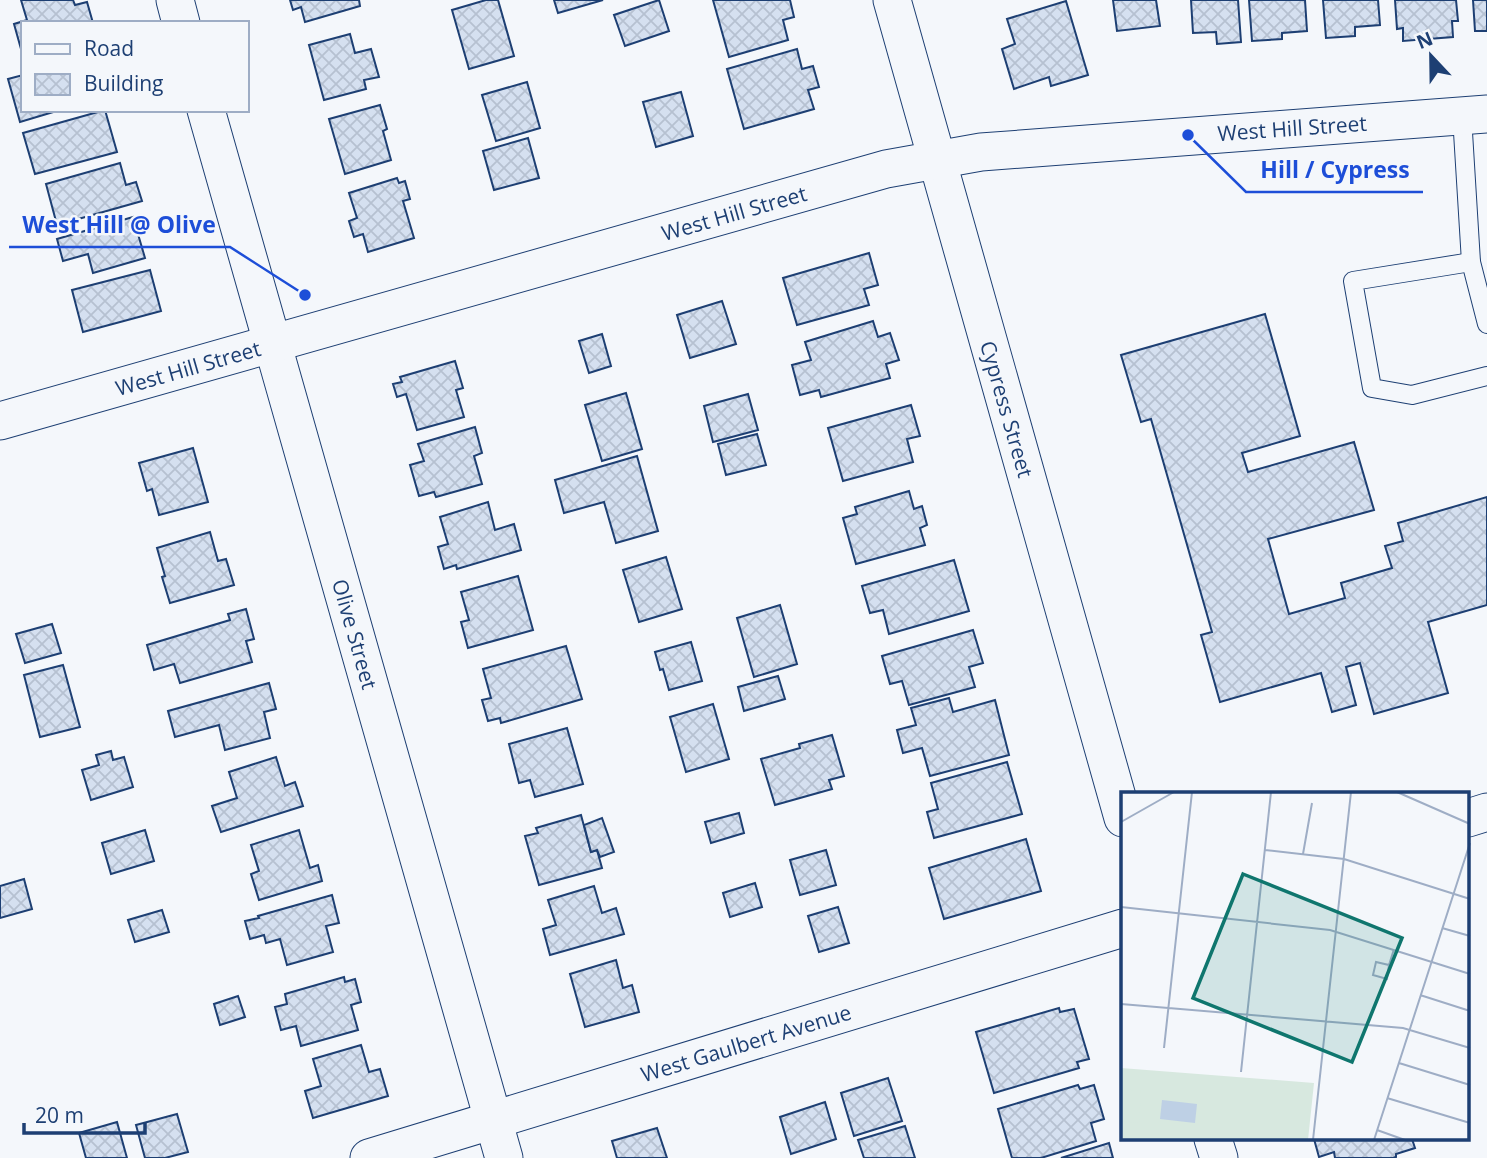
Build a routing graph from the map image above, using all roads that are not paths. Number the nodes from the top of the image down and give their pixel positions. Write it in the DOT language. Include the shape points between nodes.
graph roads {
  1 [pos="175,0"];
  2 [pos="892,0"];
  3 [pos="180,21"];
  4 [pos="207,112"];
  5 [pos="1474,115"];
  6 [pos="937,160"];
  7 [pos="1471,262"];
  8 [pos="1487,324"];
  9 [pos="273,344"];
  10 [pos="1487,376"];
  11 [pos="0,421"];
  12 [pos="1121,811"];
  13 [pos="1487,812"];
  14 [pos="1470,817"];
  15 [pos="1121,930"];
  16 [pos="493,1120"];
  17 [pos="1213,1140"];
  18 [pos="369,1158"];
  19 [pos="504,1158"];
  20 [pos="1219,1158"];
  1 -- 3 [label="street"];
  2 -- 6 [label="street, Cypress Street"];
  4 -- 9 [label="street, Olive Street"];
  5 -- 6 [label="street, West Hill Street" via="981,152"];
  5 -- 7 [label="lane"];
  6 -- 9 [label="street, West Hill Street" via="886,169"];
  6 -- 12 [label="street, Cypress Street"];
  7 -- 8 [label="lane"];
  7 -- 10 [label="lane" via="1353,281 1372,388 1412,394"];
  9 -- 11 [label="street, West Hill Street"];
  9 -- 16 [label="street, Olive Street"];
  13 -- 14 [label="street"];
  15 -- 16 [label="street, West Gaulbert Avenue"];
  16 -- 18 [label="street, West Gaulbert Avenue"];
  16 -- 19 [label="street, Olive Street"];
  17 -- 20 [label="street"];
}
